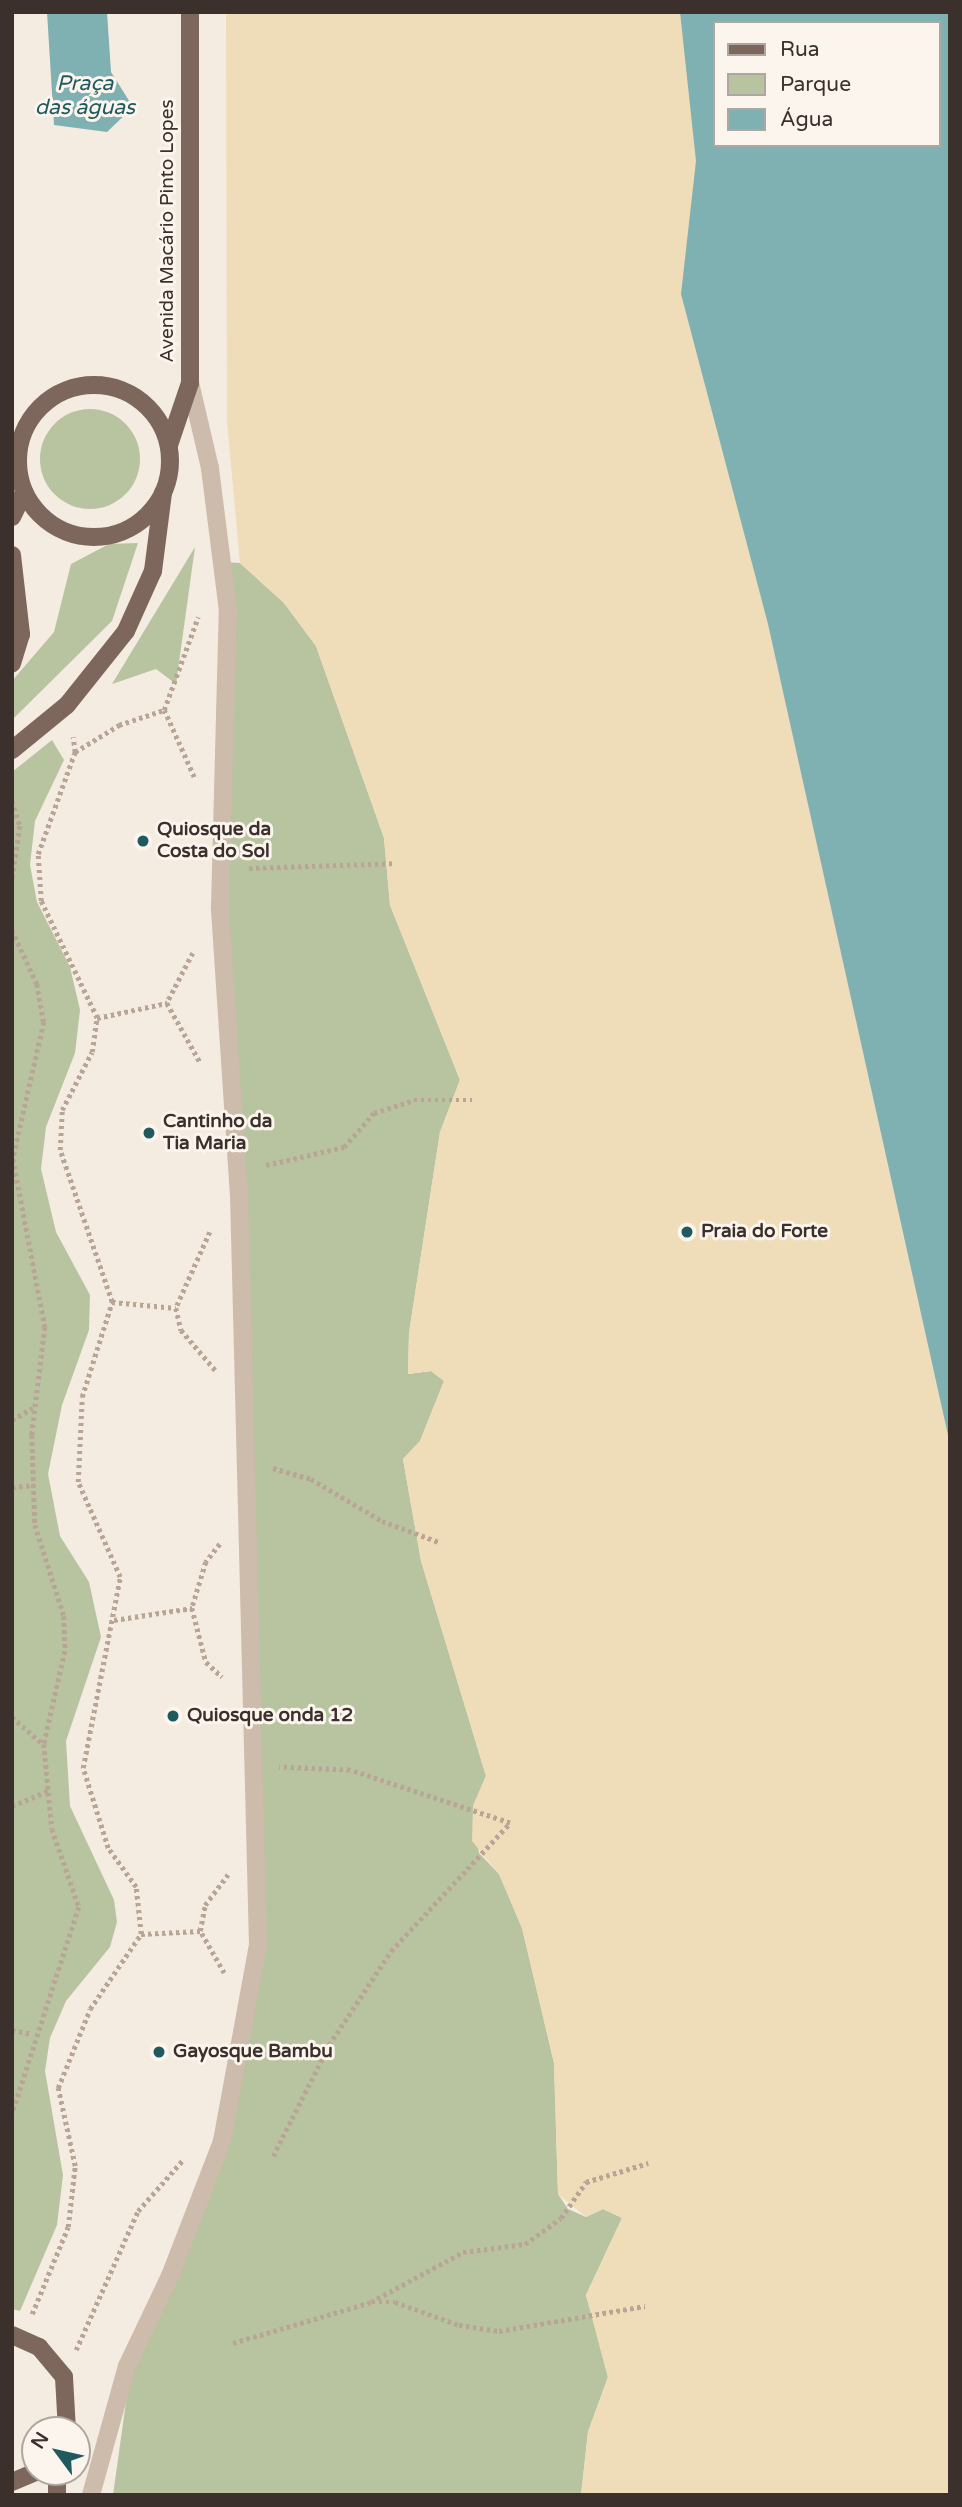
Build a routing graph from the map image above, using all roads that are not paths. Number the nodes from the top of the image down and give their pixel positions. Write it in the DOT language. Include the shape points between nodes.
graph roads {
  1 [pos="190,12"];
  2 [pos="190,383"];
  3 [pos="14,442"];
  4 [pos="169,445"];
  5 [pos="24,492"];
  6 [pos="163,493"];
  7 [pos="12,517"];
  8 [pos="12,555"];
  9 [pos="12,664"];
  10 [pos="12,750"];
  11 [pos="17,2336"];
  12 [pos="66,2416"];
  13 [pos="91,2495"];
  1 -- 2 [label="main road, Avenida Macário Pinto Lopes"];
  2 -- 4 [label="main road, Avenida Macário Pinto Lopes"];
  2 -- 13 [label="street" via="210,468 228,611 220,907 239,1196 258,1945 222,2141 170,2276 127,2366"];
  3 -- 4 [label="main road" via="41,405 82,384 128,391 147,405"];
  3 -- 5 [label="main road"];
  4 -- 6 [label="main road"];
  5 -- 6 [label="main road" via="57,529 81,537 129,529"];
  5 -- 7 [label="main road"];
  6 -- 10 [label="main road" via="159,546 126,631 67,705"];
  8 -- 9 [label="main road" via="20,634"];
  11 -- 12 [label="main road" via="53,2360 64,2378"];
}
